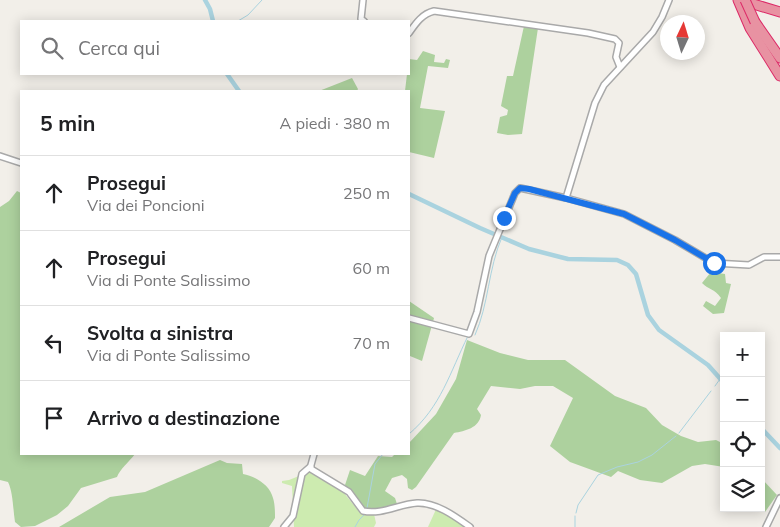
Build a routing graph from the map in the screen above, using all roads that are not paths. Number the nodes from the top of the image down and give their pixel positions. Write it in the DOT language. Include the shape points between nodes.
graph roads {
  1 [pos="363,0"];
  2 [pos="668,0"];
  3 [pos="739,0"];
  4 [pos="745,0"];
  5 [pos="762,0"];
  6 [pos="780,5"];
  7 [pos="780,13"];
  8 [pos="362,20"];
  9 [pos="753,25"];
  10 [pos="410,32"];
  11 [pos="780,58"];
  12 [pos="620,68"];
  13 [pos="780,76"];
  14 [pos="0,156"];
  15 [pos="20,163"];
  16 [pos="566,198"];
  17 [pos="780,257"];
  18 [pos="410,318"];
  19 [pos="314,455"];
  20 [pos="310,467"];
  21 [pos="780,498"];
  22 [pos="284,527"];
  23 [pos="470,527"];
  24 [pos="766,527"];
  1 -- 8 [label="street" via="360,14"];
  2 -- 12 [label="street" via="653,32"];
  3 -- 7 [label="highway"];
  3 -- 9 [label="highway"];
  4 -- 9 [label="highway, bridge"];
  5 -- 6 [label="highway"];
  9 -- 11 [label="highway"];
  9 -- 13 [label="highway"];
  10 -- 12 [label="street" via="426,13 434,12 588,33 615,39 619,43 616,57"];
  12 -- 16 [label="street" via="604,85 595,103"];
  14 -- 15 [label="street"];
  16 -- 17 [label="street" via="624,214 714,263 749,265 764,257"];
  16 -- 18 [label="street" via="520,188 515,193 489,256 478,312 469,334"];
  19 -- 20 [label="street"];
  20 -- 22 [label="street" via="302,474 293,516"];
  20 -- 23 [label="street" via="349,492 363,511 376,512 424,503"];
  21 -- 24 [label="street"];
}
